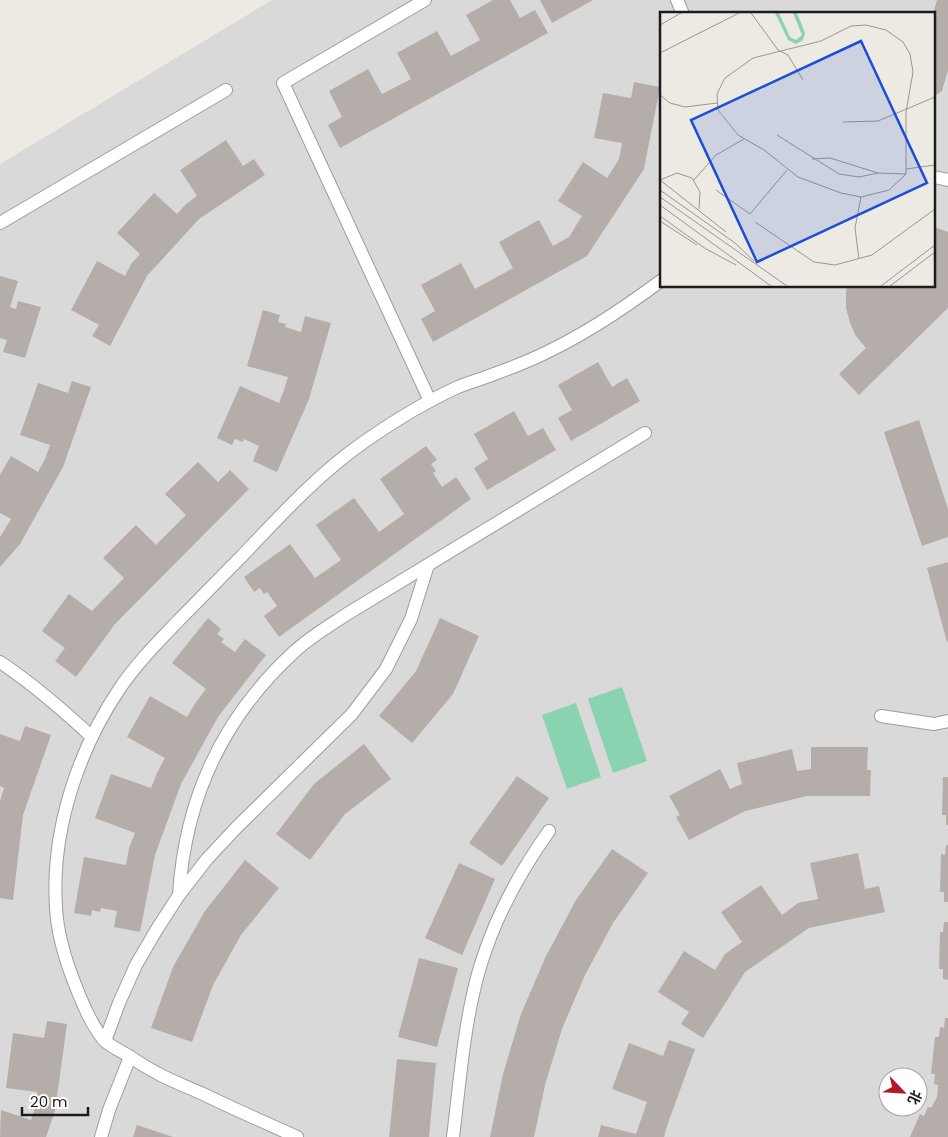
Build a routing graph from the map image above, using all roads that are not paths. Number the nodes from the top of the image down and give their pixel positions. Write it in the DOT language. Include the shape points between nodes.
graph roads {
  1 [pos="425,0"];
  2 [pos="677,0"];
  3 [pos="682,12"];
  4 [pos="226,90"];
  5 [pos="0,223"];
  6 [pos="660,282"];
  7 [pos="430,401"];
  8 [pos="645,433"];
  9 [pos="428,565"];
  10 [pos="0,662"];
  11 [pos="881,716"];
  12 [pos="948,721"];
  13 [pos="92,737"];
  14 [pos="549,831"];
  15 [pos="180,895"];
  16 [pos="104,1041"];
  17 [pos="130,1056"];
  18 [pos="101,1137"];
  19 [pos="297,1137"];
  20 [pos="452,1137"];
  1 -- 7 [label="lane" via="283,83"];
  2 -- 3 [label="lane"];
  4 -- 5 [label="lane"];
  6 -- 7 [label="lane" via="630,304 562,345"];
  7 -- 13 [label="lane" via="360,444 301,494 141,660 103,715"];
  8 -- 9 [label="lane"];
  9 -- 15 [label="lane" via="411,619 386,669 352,714 237,827"];
  9 -- 15 [label="lane" via="321,631 296,651 252,696 234,722 204,779 186,841"];
  10 -- 13 [label="lane" via="57,704"];
  11 -- 12 [label="lane" via="934,724"];
  13 -- 16 [label="lane" via="66,808 56,874 56,908 69,969 80,998"];
  14 -- 20 [label="lane" via="515,882 480,967 472,997"];
  15 -- 16 [label="lane" via="136,965"];
  16 -- 17 [label="lane"];
  17 -- 18 [label="lane"];
  17 -- 19 [label="lane" via="159,1074"];
}
